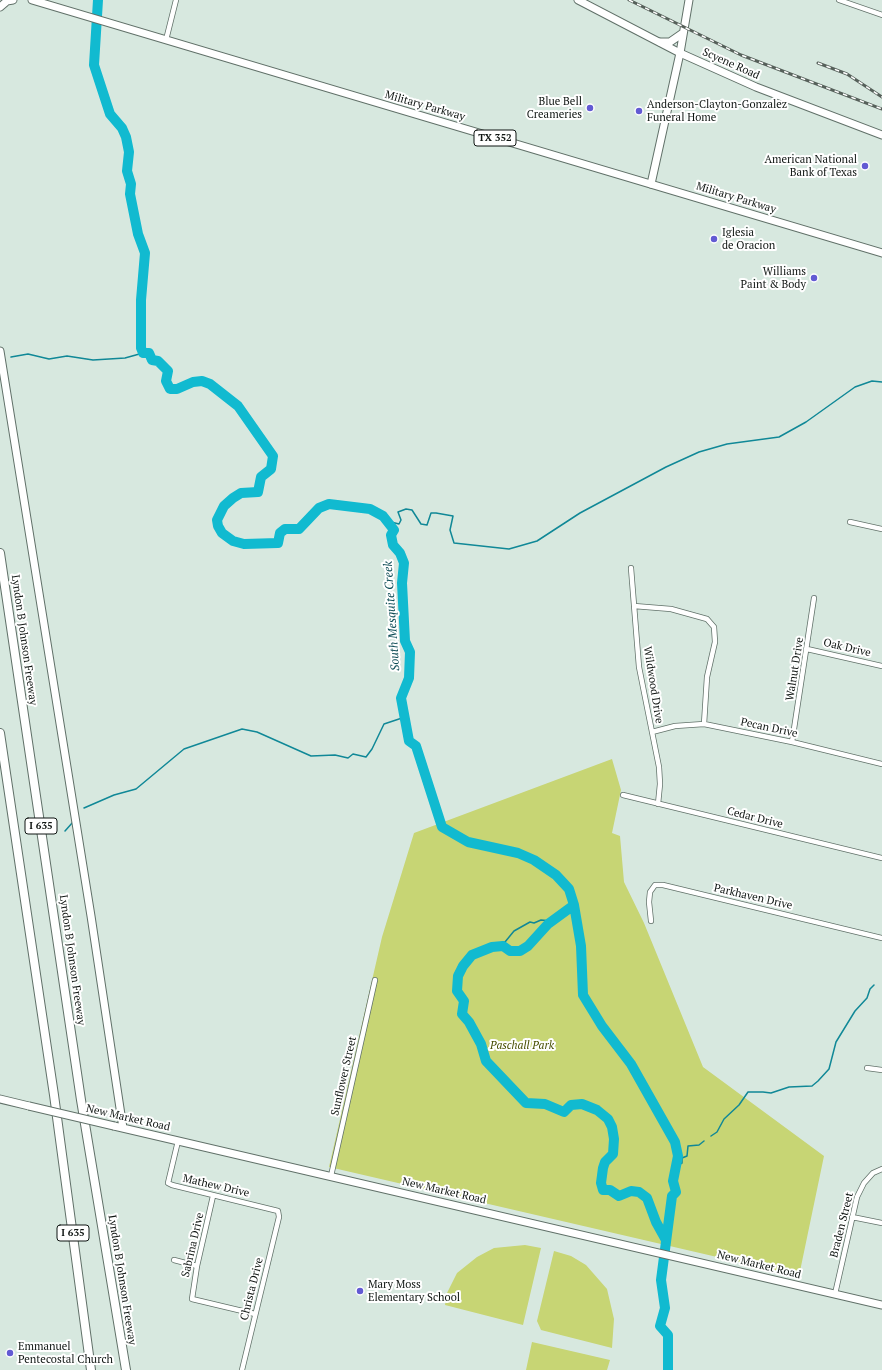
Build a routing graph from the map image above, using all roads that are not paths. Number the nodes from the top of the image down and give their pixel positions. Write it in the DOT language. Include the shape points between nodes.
graph roads {
  1 [pos="13,0"];
  2 [pos="32,0"];
  3 [pos="176,0"];
  4 [pos="578,0"];
  5 [pos="689,0"];
  6 [pos="839,0"];
  7 [pos="0,7"];
  8 [pos="882,15"];
  9 [pos="683,33"];
  10 [pos="166,40"];
  11 [pos="660,42"];
  12 [pos="680,53"];
  13 [pos="882,134"];
  14 [pos="651,184"];
  15 [pos="882,253"];
  16 [pos="0,351"];
  17 [pos="850,522"];
  18 [pos="882,529"];
  19 [pos="0,553"];
  20 [pos="631,568"];
  21 [pos="814,598"];
  22 [pos="634,606"];
  23 [pos="807,648"];
  24 [pos="882,666"];
  25 [pos="704,724"];
  26 [pos="652,732"];
  27 [pos="0,733"];
  28 [pos="792,742"];
  29 [pos="882,764"];
  30 [pos="623,795"];
  31 [pos="658,804"];
  32 [pos="882,858"];
  33 [pos="651,921"];
  34 [pos="882,938"];
  35 [pos="375,980"];
  36 [pos="867,1068"];
  37 [pos="882,1070"];
  38 [pos="0,1099"];
  39 [pos="123,1128"];
  40 [pos="178,1141"];
  41 [pos="882,1169"];
  42 [pos="331,1176"];
  43 [pos="213,1196"];
  44 [pos="278,1212"];
  45 [pos="852,1216"];
  46 [pos="882,1223"];
  47 [pos="174,1260"];
  48 [pos="197,1266"];
  49 [pos="835,1294"];
  50 [pos="882,1305"];
  51 [pos="255,1314"];
  52 [pos="91,1370"];
  53 [pos="126,1370"];
  54 [pos="242,1370"];
  1 -- 7 [label="street"];
  2 -- 10 [label="street, Military Parkway / TX 352"];
  3 -- 10 [label="street"];
  4 -- 11 [label="street, Scyene Road"];
  5 -- 9 [label="street"];
  6 -- 8 [label="street"];
  9 -- 11 [label="street" via="670,42"];
  9 -- 12 [label="street"];
  10 -- 14 [label="street, Military Parkway / TX 352"];
  11 -- 12 [label="street, Scyene Road"];
  12 -- 13 [label="street, Scyene Road" via="785,99"];
  12 -- 14 [label="street"];
  14 -- 15 [label="street, Military Parkway / TX 352"];
  16 -- 39 [label="street, Lyndon B Johnson Freeway"];
  17 -- 18 [label="street"];
  19 -- 53 [label="highway, Lyndon B Johnson Freeway / I 635" via="81,1100"];
  20 -- 22 [label="street, Wildwood Drive"];
  21 -- 23 [label="street, Walnut Drive"];
  22 -- 25 [label="street" via="671,609 707,619 714,627 716,642 707,678"];
  22 -- 26 [label="street, Wildwood Drive" via="639,667"];
  23 -- 24 [label="street, Oak Drive"];
  23 -- 28 [label="street, Walnut Drive"];
  25 -- 26 [label="street, Pecan Drive" via="675,726"];
  25 -- 28 [label="street, Pecan Drive"];
  26 -- 31 [label="street, Wildwood Drive" via="659,767"];
  27 -- 52 [label="highway, I 635" via="54,1095"];
  28 -- 29 [label="street, Pecan Drive"];
  30 -- 31 [label="street, Cedar Drive"];
  31 -- 32 [label="street, Cedar Drive"];
  33 -- 34 [label="street, Parkhaven Drive" via="650,892 655,885 663,885"];
  35 -- 42 [label="street, Sunflower Street"];
  36 -- 37 [label="street"];
  38 -- 39 [label="street, New Market Road, bridge"];
  39 -- 40 [label="street, New Market Road"];
  40 -- 42 [label="street, New Market Road"];
  40 -- 43 [label="street, Mathew Drive" via="168,1183"];
  41 -- 45 [label="street, Braden Street" via="874,1173 864,1184"];
  42 -- 49 [label="street, New Market Road"];
  43 -- 44 [label="street, Mathew Drive"];
  43 -- 48 [label="street, Sabrina Drive"];
  44 -- 51 [label="street, Christa Drive" via="279,1217"];
  45 -- 46 [label="street"];
  45 -- 49 [label="street, Braden Street"];
  47 -- 48 [label="street"];
  48 -- 51 [label="street, Sabrina Drive" via="192,1299"];
  49 -- 50 [label="street, New Market Road"];
  51 -- 54 [label="street, Christa Drive"];
}
